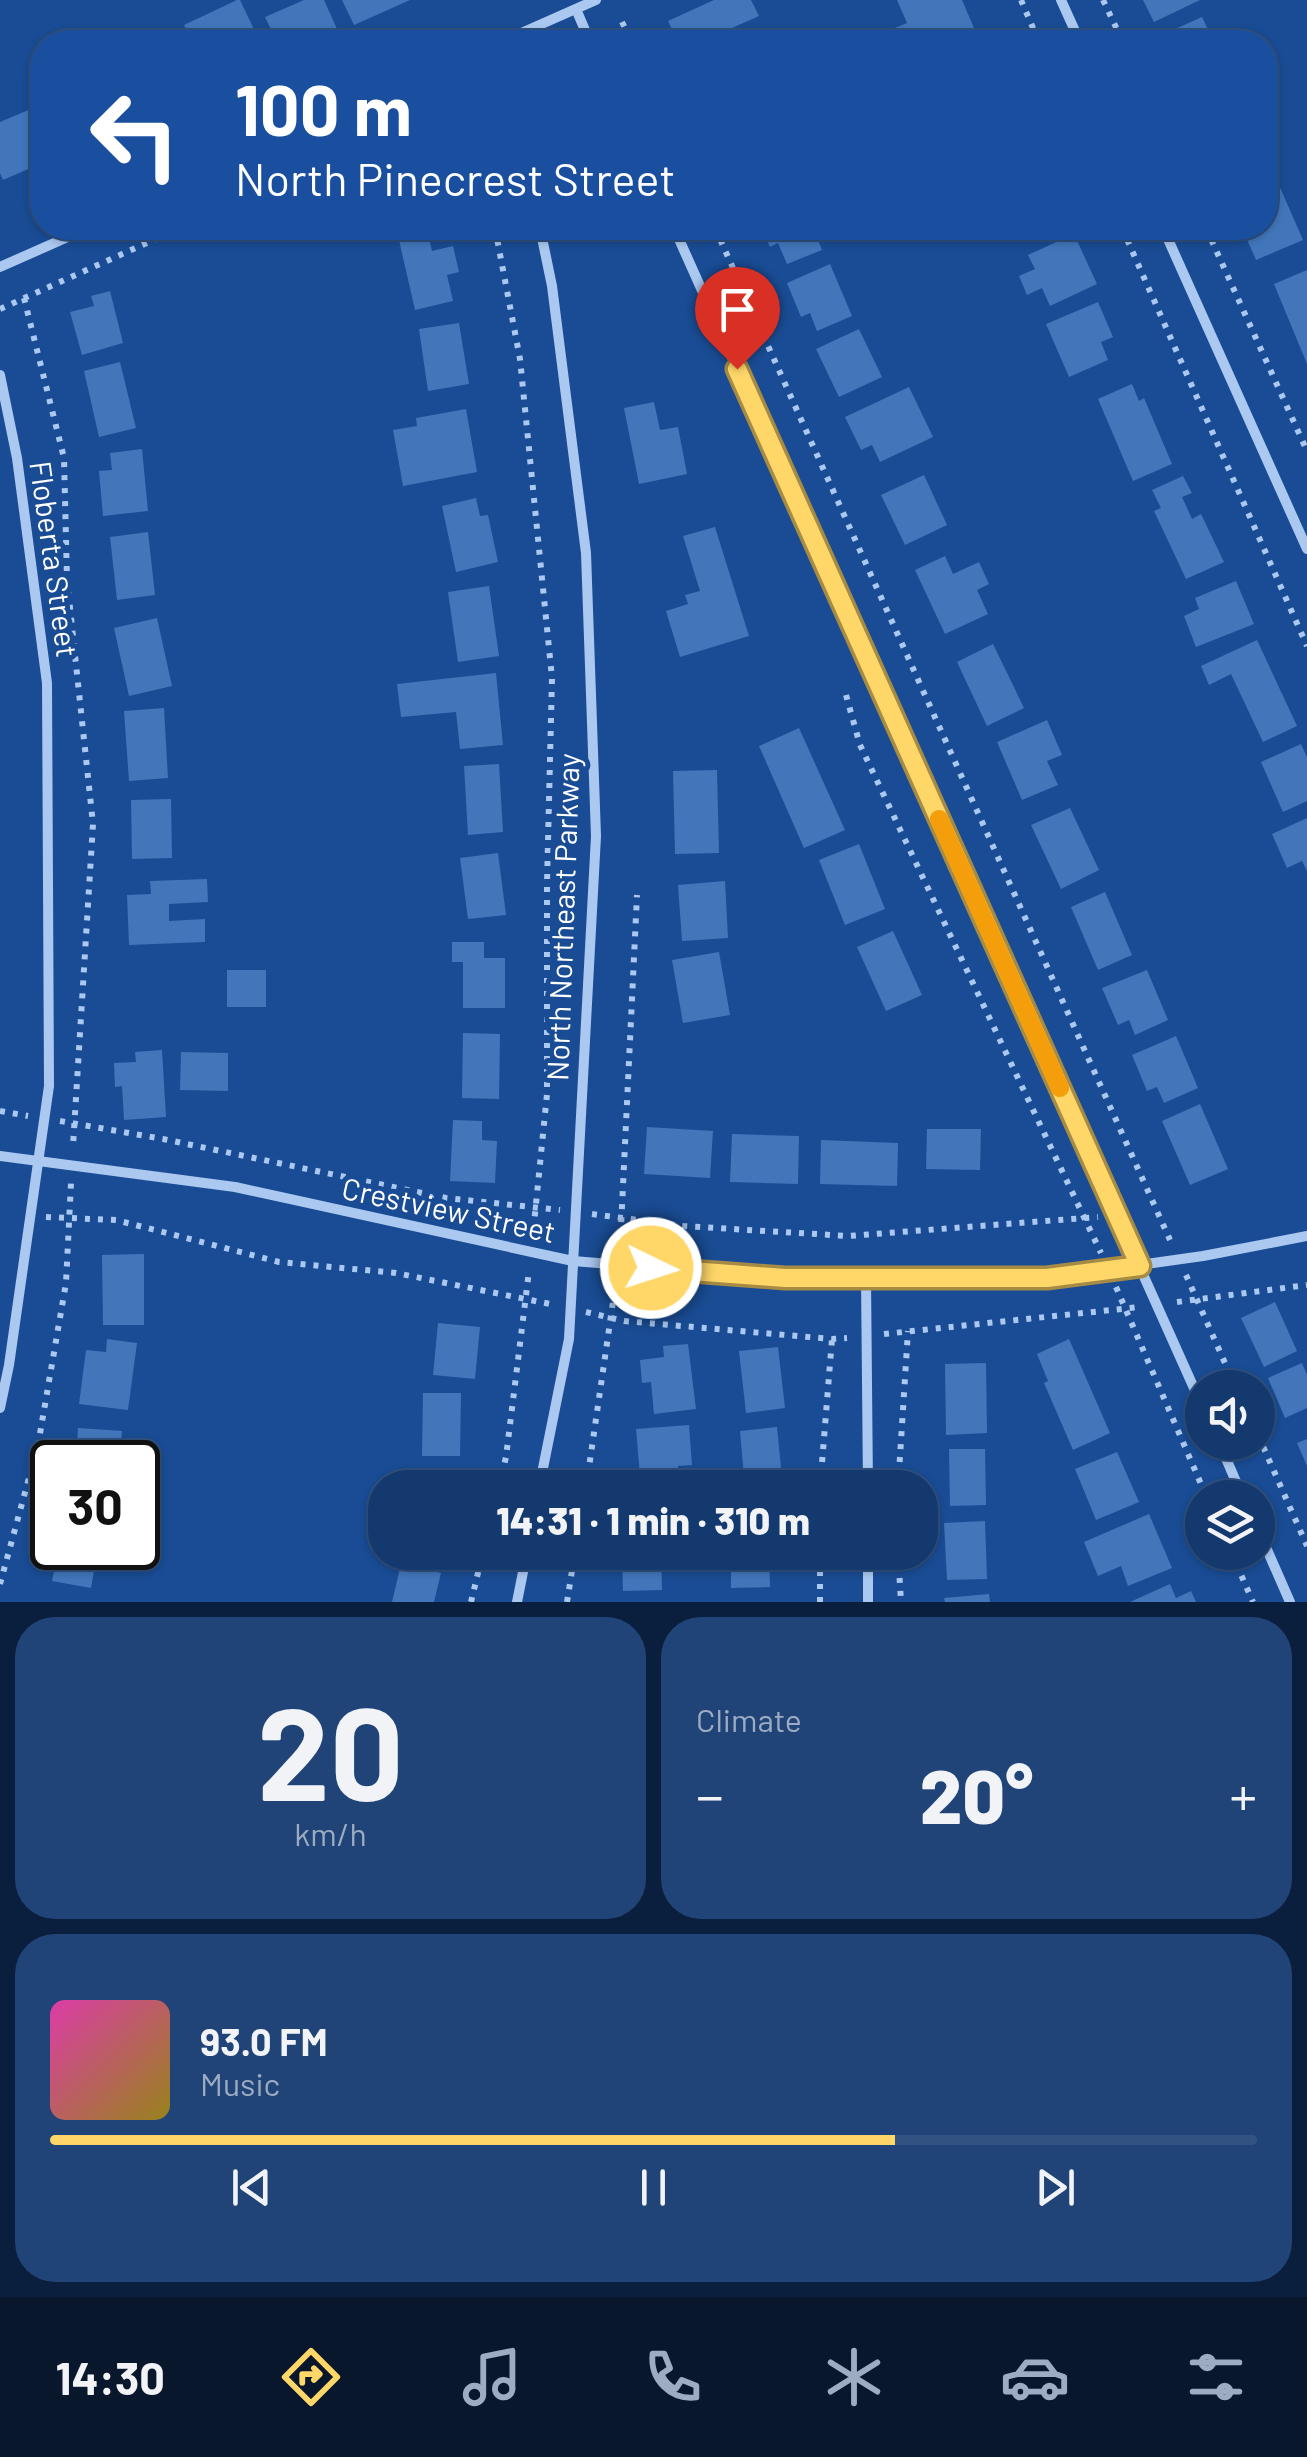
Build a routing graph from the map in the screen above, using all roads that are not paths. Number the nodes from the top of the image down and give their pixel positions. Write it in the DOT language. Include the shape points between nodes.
graph roads {
  1 [pos="596,0"];
  2 [pos="1061,0"];
  3 [pos="576,9"];
  4 [pos="528,30"];
  5 [pos="585,30"];
  6 [pos="1075,30"];
  7 [pos="61,240"];
  8 [pos="542,240"];
  9 [pos="679,240"];
  10 [pos="1168,240"];
  11 [pos="0,267"];
  12 [pos="0,374"];
  13 [pos="1307,549"];
  14 [pos="0,1156"];
  15 [pos="38,1161"];
  16 [pos="1307,1236"];
  17 [pos="573,1261"];
  18 [pos="1140,1266"];
  19 [pos="866,1278"];
  20 [pos="1186,1370"];
  21 [pos="0,1408"];
  22 [pos="543,1470"];
  23 [pos="868,1470"];
  24 [pos="1275,1568"];
  25 [pos="523,1570"];
  26 [pos="868,1570"];
  27 [pos="517,1602"];
  28 [pos="868,1602"];
  29 [pos="1290,1602"];
  1 -- 3 [label="street"];
  2 -- 6 [label="street"];
  3 -- 4 [label="street"];
  3 -- 5 [label="street"];
  7 -- 11 [label="street"];
  8 -- 17 [label="street, North Northeast Parkway" via="586,553 595,817"];
  9 -- 18 [label="street"];
  10 -- 13 [label="street"];
  12 -- 15 [label="street, Floberta Street" via="47,683 49,1086"];
  14 -- 15 [label="street, Crestview Street"];
  15 -- 17 [label="street, Crestview Street" via="235,1188"];
  15 -- 21 [label="street, Floberta Street"];
  16 -- 18 [label="street, Crestview Street"];
  17 -- 19 [label="street, Crestview Street"];
  17 -- 22 [label="street, North Northeast Parkway" via="569,1338"];
  18 -- 19 [label="street, Crestview Street" via="1047,1278"];
  18 -- 20 [label="street"];
  19 -- 23 [label="street"];
  24 -- 29 [label="street"];
  25 -- 27 [label="street"];
  26 -- 28 [label="street"];
}
